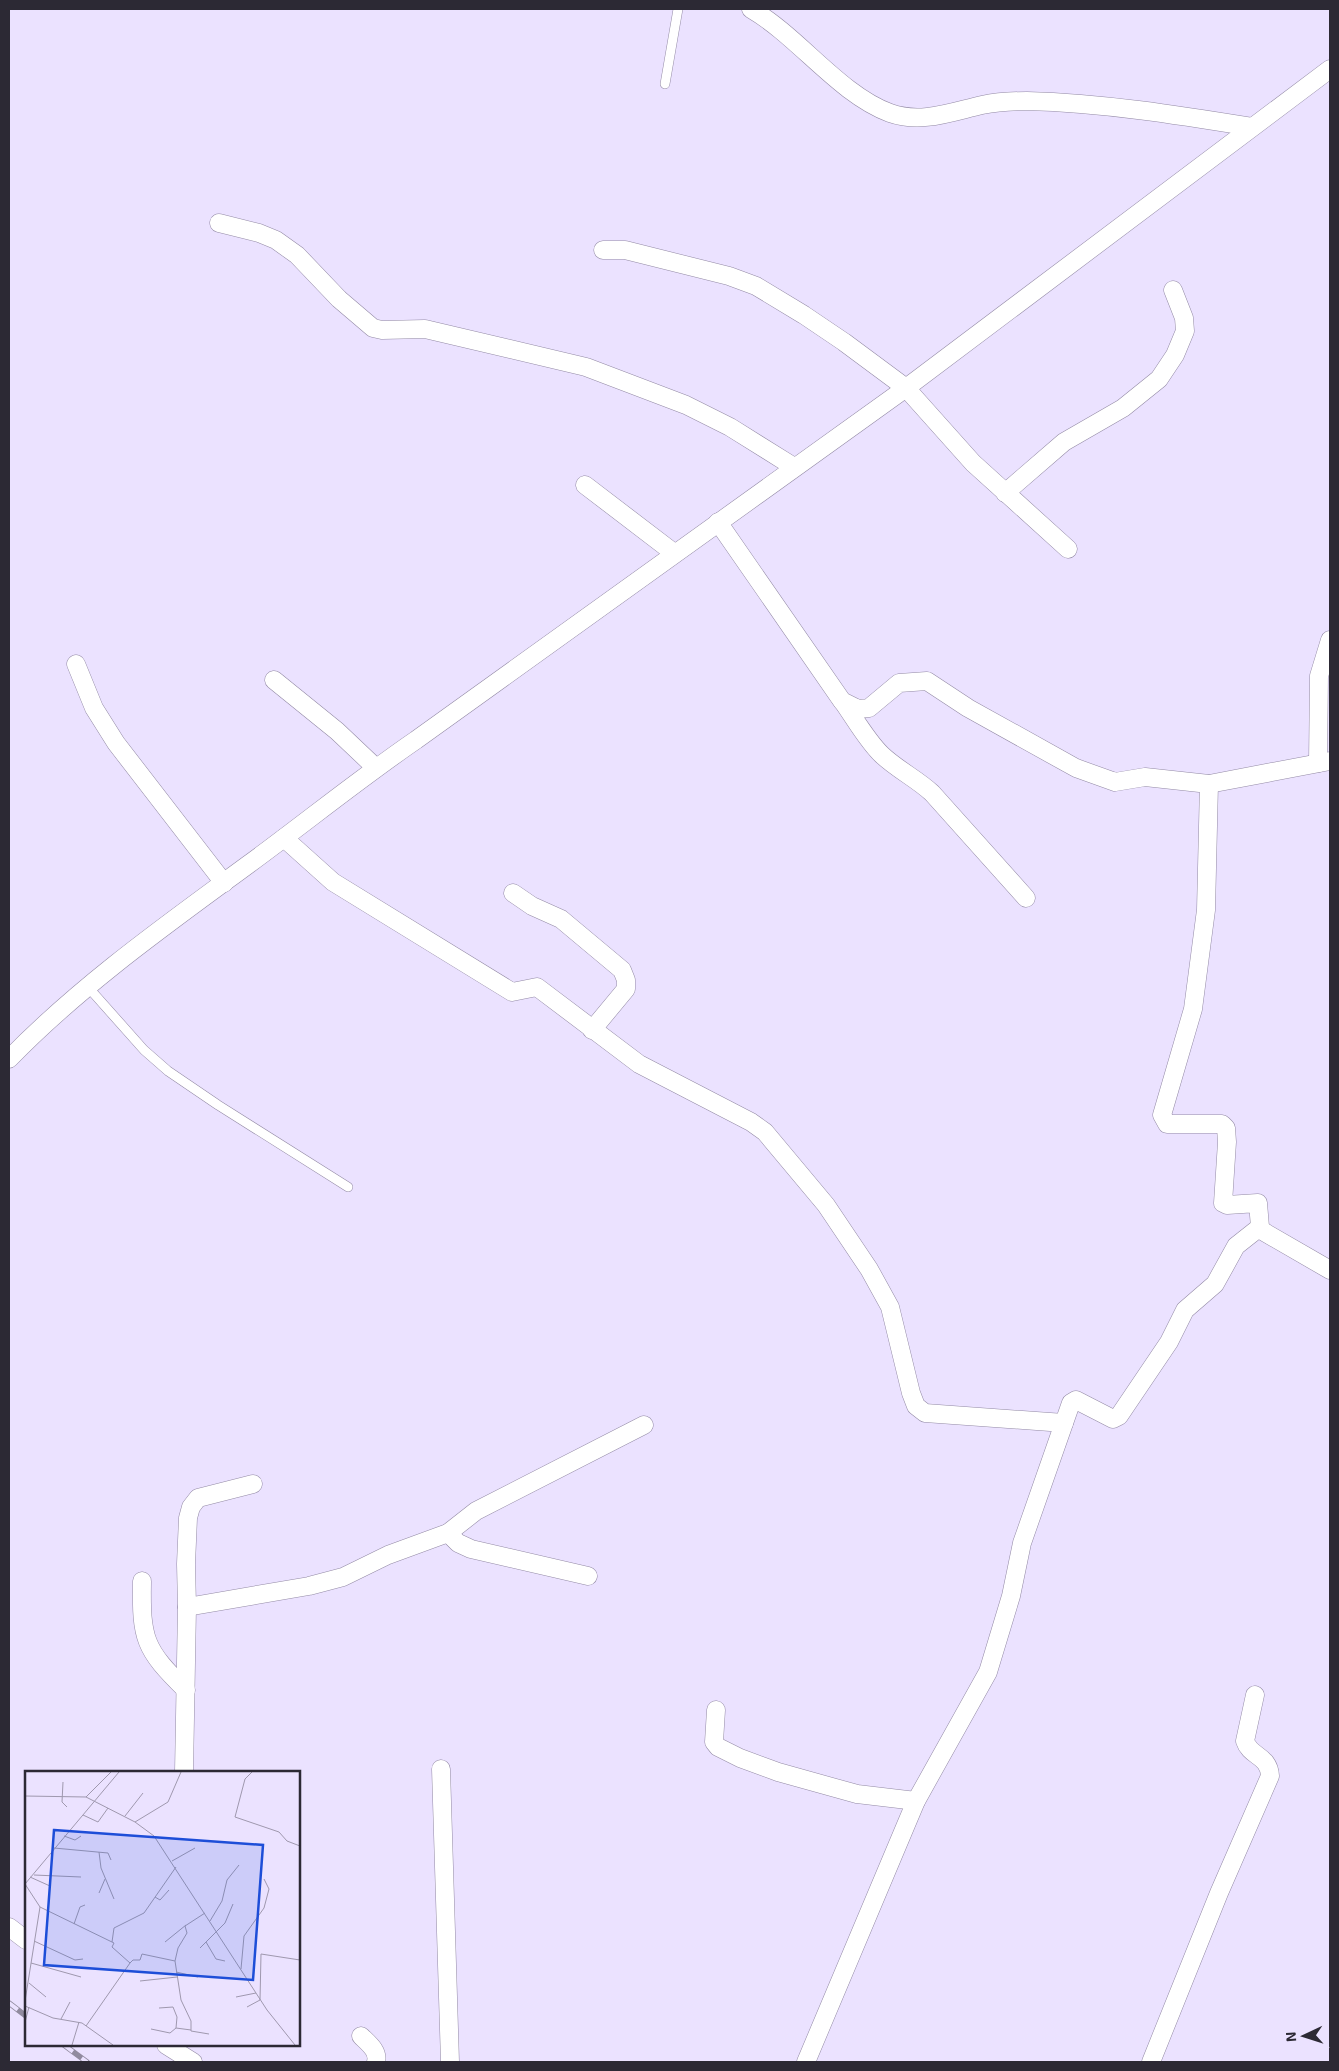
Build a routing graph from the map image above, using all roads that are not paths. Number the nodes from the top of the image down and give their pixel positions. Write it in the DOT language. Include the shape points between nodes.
graph roads {
  1 [pos="678,9"];
  2 [pos="751,9"];
  3 [pos="1330,69"];
  4 [pos="666,84"];
  5 [pos="1252,128"];
  6 [pos="219,223"];
  7 [pos="603,250"];
  8 [pos="1173,290"];
  9 [pos="906,388"];
  10 [pos="794,467"];
  11 [pos="585,485"];
  12 [pos="1005,494"];
  13 [pos="718,522"];
  14 [pos="1068,549"];
  15 [pos="674,554"];
  16 [pos="1330,640"];
  17 [pos="76,664"];
  18 [pos="274,680"];
  19 [pos="842,701"];
  20 [pos="1324,762"];
  21 [pos="376,767"];
  22 [pos="1209,784"];
  23 [pos="284,838"];
  24 [pos="224,882"];
  25 [pos="513,893"];
  26 [pos="1026,898"];
  27 [pos="88,987"];
  28 [pos="592,1030"];
  29 [pos="9,1059"];
  30 [pos="348,1187"];
  31 [pos="1259,1229"];
  32 [pos="1330,1270"];
  33 [pos="1064,1423"];
  34 [pos="644,1425"];
  35 [pos="253,1484"];
  36 [pos="448,1533"];
  37 [pos="588,1576"];
  38 [pos="142,1581"];
  39 [pos="187,1607"];
  40 [pos="186,1690"];
  41 [pos="1255,1695"];
  42 [pos="716,1710"];
  43 [pos="441,1769"];
  44 [pos="184,1771"];
  45 [pos="916,1801"];
  46 [pos="9,1927"];
  47 [pos="25,1939"];
  48 [pos="361,2036"];
  49 [pos="173,2047"];
  50 [pos="193,2062"];
  51 [pos="376,2062"];
  52 [pos="450,2062"];
  53 [pos="806,2062"];
  54 [pos="1151,2062"];
  1 -- 4 [label="lane"];
  2 -- 5 [label="street" via="783,31 855,94 890,113 912,119 1025,101 1170,114"];
  3 -- 5 [label="street"];
  5 -- 9 [label="street"];
  6 -- 10 [label="street" via="276,240 297,255 339,299 373,328 425,329 586,367 686,405 730,427"];
  7 -- 9 [label="street" via="643,254 756,286 844,342"];
  8 -- 12 [label="street" via="1184,318 1185,331 1160,379 1123,408 1064,442"];
  9 -- 10 [label="street"];
  9 -- 12 [label="street"];
  10 -- 13 [label="street"];
  11 -- 15 [label="street"];
  12 -- 14 [label="street"];
  13 -- 15 [label="street"];
  13 -- 19 [label="street"];
  15 -- 21 [label="street"];
  16 -- 20 [label="street" via="1319,676"];
  17 -- 24 [label="street" via="94,708 116,743"];
  18 -- 21 [label="street"];
  19 -- 22 [label="street" via="858,709 869,708 899,683 927,681 968,708 1076,768 1115,782 1144,777"];
  19 -- 26 [label="street" via="881,755 932,793"];
  20 -- 22 [label="street"];
  21 -- 23 [label="street"];
  22 -- 31 [label="street" via="1206,910 1193,1009 1162,1115 1167,1124 1222,1124 1226,1128 1223,1203 1258,1203"];
  23 -- 24 [label="street"];
  23 -- 28 [label="street" via="334,882 512,992 537,987"];
  24 -- 27 [label="street"];
  25 -- 28 [label="street" via="561,919 622,970 626,989"];
  27 -- 29 [label="street" via="36,1031"];
  27 -- 30 [label="lane" via="144,1050 168,1071"];
  28 -- 33 [label="street" via="639,1064 765,1132 826,1205 870,1269 890,1307 916,1406 925,1413"];
  31 -- 32 [label="street"];
  31 -- 33 [label="street" via="1236,1246 1215,1284 1185,1310 1169,1342 1119,1416 1113,1419 1076,1400 1071,1402"];
  33 -- 45 [label="street" via="1022,1543 1011,1596 988,1672"];
  34 -- 36 [label="street" via="476,1511"];
  35 -- 39 [label="street" via="198,1498 191,1507 186,1564"];
  36 -- 37 [label="street" via="471,1549"];
  36 -- 39 [label="street" via="388,1555 343,1577"];
  38 -- 40 [label="street" via="144,1633 150,1650"];
  39 -- 40 [label="street"];
  40 -- 44 [label="street"];
  41 -- 54 [label="street" via="1245,1740 1247,1746 1267,1763 1270,1776"];
  42 -- 45 [label="street" via="714,1742 740,1758 857,1794"];
  43 -- 52 [label="street"];
  45 -- 53 [label="street"];
  46 -- 47 [label="street"];
  48 -- 51 [label="street" via="375,2052"];
  49 -- 50 [label="street"];
}
